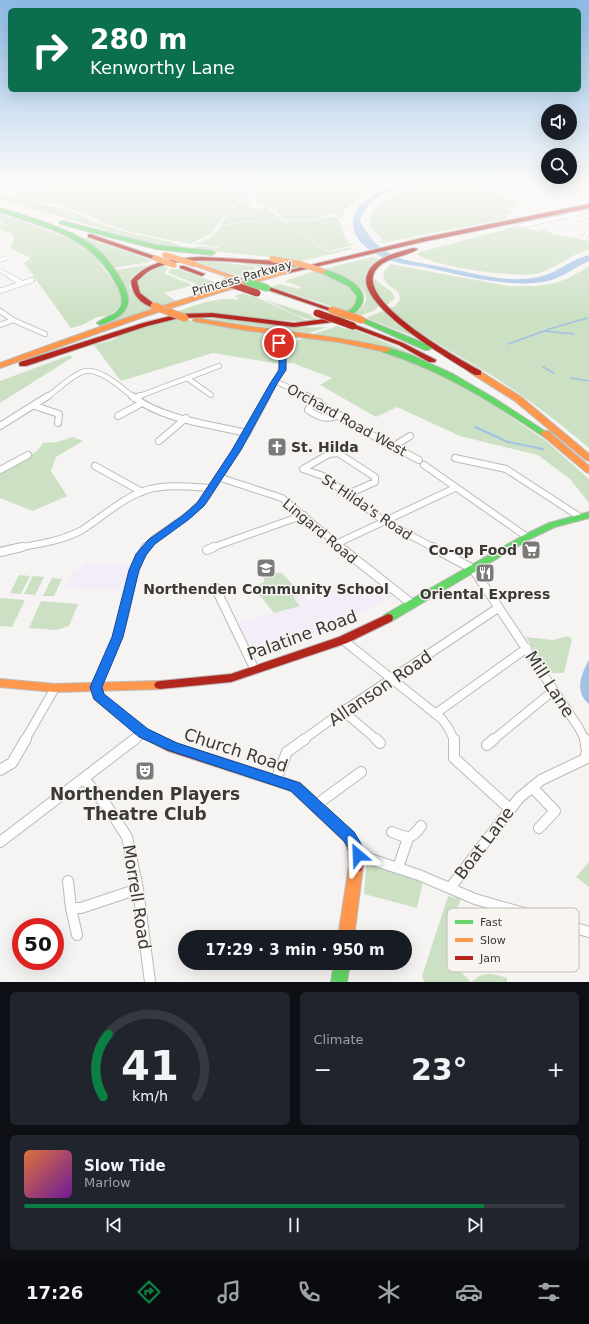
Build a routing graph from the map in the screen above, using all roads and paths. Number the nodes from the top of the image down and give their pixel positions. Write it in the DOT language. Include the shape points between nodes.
graph roads {
  1 [pos="51,228"];
  2 [pos="62,228"];
  3 [pos="78,228"];
  4 [pos="81,228"];
  5 [pos="488,228"];
  6 [pos="491,228"];
  7 [pos="492,228"];
  8 [pos="589,228"];
  9 [pos="584,239"];
  10 [pos="405,245"];
  11 [pos="356,255"];
  12 [pos="6,258"];
  13 [pos="0,260"];
  14 [pos="0,270"];
  15 [pos="32,280"];
  16 [pos="21,283"];
  17 [pos="0,291"];
  18 [pos="0,310"];
  19 [pos="13,320"];
  20 [pos="0,325"];
  21 [pos="295,329"];
  22 [pos="45,334"];
  23 [pos="279,343"];
  24 [pos="47,348"];
  25 [pos="0,366"];
  26 [pos="219,366"];
  27 [pos="12,368"];
  28 [pos="0,373"];
  29 [pos="478,373"];
  30 [pos="187,378"];
  31 [pos="275,382"];
  32 [pos="211,395"];
  33 [pos="134,398"];
  34 [pos="319,402"];
  35 [pos="142,403"];
  36 [pos="34,406"];
  37 [pos="340,415"];
  38 [pos="118,416"];
  39 [pos="186,418"];
  40 [pos="58,423"];
  41 [pos="0,426"];
  42 [pos="247,433"];
  43 [pos="410,436"];
  44 [pos="550,437"];
  45 [pos="159,441"];
  46 [pos="394,446"];
  47 [pos="28,455"];
  48 [pos="455,458"];
  49 [pos="589,458"];
  50 [pos="419,460"];
  51 [pos="0,464"];
  52 [pos="95,466"];
  53 [pos="424,466"];
  54 [pos="6,467"];
  55 [pos="0,470"];
  56 [pos="589,470"];
  57 [pos="218,477"];
  58 [pos="211,488"];
  59 [pos="455,488"];
  60 [pos="142,492"];
  61 [pos="348,494"];
  62 [pos="304,515"];
  63 [pos="584,516"];
  64 [pos="384,521"];
  65 [pos="527,537"];
  66 [pos="336,544"];
  67 [pos="207,550"];
  68 [pos="0,552"];
  69 [pos="473,569"];
  70 [pos="215,587"];
  71 [pos="412,604"];
  72 [pos="498,608"];
  73 [pos="343,640"];
  74 [pos="527,648"];
  75 [pos="255,670"];
  76 [pos="392,679"];
  77 [pos="0,683"];
  78 [pos="96,687"];
  79 [pos="55,688"];
  80 [pos="553,691"];
  81 [pos="343,711"];
  82 [pos="435,714"];
  83 [pos="143,733"];
  84 [pos="380,744"];
  85 [pos="487,745"];
  86 [pos="0,770"];
  87 [pos="360,772"];
  88 [pos="84,779"];
  89 [pos="276,780"];
  90 [pos="532,787"];
  91 [pos="519,798"];
  92 [pos="316,805"];
  93 [pos="510,809"];
  94 [pos="421,826"];
  95 [pos="539,828"];
  96 [pos="392,832"];
  97 [pos="408,838"];
  98 [pos="0,842"];
  99 [pos="358,855"];
  100 [pos="398,868"];
  101 [pos="68,882"];
  102 [pos="450,888"];
  103 [pos="138,889"];
  104 [pos="71,908"];
  105 [pos="506,908"];
  106 [pos="579,929"];
  107 [pos="347,930"];
  108 [pos="589,932"];
  109 [pos="77,935"];
  110 [pos="341,970"];
  111 [pos="150,982"];
  112 [pos="339,982"];
  1 -- 24 [label="main road" via="88,244 109,269 124,292 126,300 124,307 112,317"];
  2 -- 44 [label="main road, bridge" via="317,313 411,349 462,376"];
  3 -- 29 [label="main road, bridge" via="362,320 416,342"];
  4 -- 21 [label="main road, bridge" via="179,250 301,264 322,270 358,289 361,296 359,305 348,315"];
  5 -- 10 [label="main road" via="463,230"];
  6 -- 10 [label="main road, Princess Parkway"];
  7 -- 29 [label="main road" via="401,253 373,270 369,283 374,296 390,313"];
  8 -- 9 [label="street"];
  10 -- 11 [label="main road, Princess Parkway"];
  11 -- 21 [label="main road, bridge" via="277,265 203,259 178,260 147,270 134,281 134,289 139,296 154,306 185,318 223,325"];
  11 -- 24 [label="main road, Princess Parkway" via="192,300"];
  11 -- 27 [label="main road, Princess Parkway" via="78,342"];
  12 -- 13 [label="street"];
  14 -- 16 [label="street"];
  15 -- 16 [label="street"];
  16 -- 17 [label="street"];
  18 -- 19 [label="street"];
  19 -- 20 [label="street"];
  19 -- 22 [label="street"];
  21 -- 27 [label="main road" via="212,315 179,316 145,324"];
  21 -- 44 [label="main road" via="320,337 376,346 424,364 473,388"];
  23 -- 31 [label="street" via="283,370"];
  24 -- 25 [label="main road, Princess Parkway"];
  26 -- 30 [label="street"];
  27 -- 28 [label="main road, Princess Parkway"];
  29 -- 49 [label="main road" via="549,424"];
  30 -- 32 [label="street"];
  30 -- 33 [label="street"];
  31 -- 34 [label="street, Orchard Road West"];
  31 -- 42 [label="street"];
  33 -- 35 [label="street"];
  33 -- 36 [label="street" via="97,371 83,371"];
  34 -- 37 [label="street, Orchard Road West"];
  34 -- 37 [label="street" via="308,410 323,419"];
  35 -- 38 [label="street"];
  35 -- 39 [label="street"];
  36 -- 40 [label="street" via="59,414"];
  36 -- 41 [label="street"];
  37 -- 46 [label="street, Orchard Road West" via="351,424"];
  39 -- 42 [label="street"];
  39 -- 45 [label="street"];
  42 -- 57 [label="street"];
  43 -- 46 [label="street"];
  44 -- 56 [label="main road"];
  46 -- 50 [label="street, Orchard Road West"];
  47 -- 54 [label="street"];
  48 -- 63 [label="street" via="506,469"];
  51 -- 54 [label="street"];
  52 -- 60 [label="street"];
  53 -- 59 [label="street"];
  54 -- 55 [label="street"];
  57 -- 58 [label="street"];
  57 -- 62 [label="street, Lingard Road" via="282,498"];
  58 -- 60 [label="street" via="176,486"];
  58 -- 78 [label="street" via="197,509 152,542 141,554 134,570 118,637"];
  59 -- 64 [label="street"];
  59 -- 65 [label="street"];
  60 -- 68 [label="street" via="71,535"];
  61 -- 61 [label="street, St Hilda's Road" via="323,476 303,469 329,454 338,453 375,477 375,482"];
  61 -- 64 [label="street, St Hilda's Road"];
  62 -- 66 [label="street, Lingard Road"];
  62 -- 67 [label="street"];
  63 -- 65 [label="main road, Palatine Road" via="552,525"];
  64 -- 66 [label="street"];
  64 -- 69 [label="street, St Hilda's Road"];
  65 -- 69 [label="main road, Palatine Road"];
  66 -- 71 [label="street, Lingard Road"];
  69 -- 71 [label="main road, Palatine Road"];
  69 -- 72 [label="street, Mill Lane"];
  70 -- 75 [label="street"];
  71 -- 73 [label="main road, Palatine Road"];
  72 -- 74 [label="street, Mill Lane"];
  72 -- 76 [label="street, Allanson Road"];
  73 -- 75 [label="main road, Palatine Road"];
  73 -- 76 [label="street"];
  74 -- 80 [label="street, Mill Lane"];
  74 -- 82 [label="street"];
  75 -- 78 [label="main road, Palatine Road" via="231,678 198,682"];
  76 -- 81 [label="street, Allanson Road"];
  76 -- 82 [label="street"];
  77 -- 79 [label="main road, Palatine Road"];
  78 -- 79 [label="main road, Palatine Road"];
  78 -- 83 [label="main road, Church Road" via="98,696"];
  79 -- 86 [label="street" via="12,763"];
  80 -- 85 [label="street"];
  80 -- 90 [label="street, Mill Lane" via="582,733 587,753 585,759"];
  81 -- 84 [label="street"];
  81 -- 89 [label="street, Allanson Road" via="287,752"];
  82 -- 93 [label="street" via="448,728 455,742 454,758"];
  83 -- 88 [label="street"];
  83 -- 89 [label="main road, Church Road" via="172,747"];
  87 -- 92 [label="street"];
  88 -- 98 [label="street"];
  88 -- 103 [label="street, Morrell Road" via="114,815 127,837"];
  89 -- 92 [label="main road, Church Road" via="296,787"];
  90 -- 91 [label="street, Mill Lane"];
  90 -- 95 [label="street" via="555,811"];
  91 -- 93 [label="street, Boat Lane"];
  92 -- 99 [label="main road, Church Road" via="349,837 356,846"];
  93 -- 102 [label="street, Boat Lane"];
  94 -- 97 [label="street" via="414,836"];
  96 -- 97 [label="street"];
  97 -- 100 [label="street"];
  99 -- 100 [label="street"];
  99 -- 107 [label="main road"];
  100 -- 102 [label="street"];
  101 -- 104 [label="street"];
  102 -- 105 [label="street"];
  103 -- 104 [label="street" via="81,908"];
  103 -- 111 [label="street, Morrell Road"];
  104 -- 109 [label="street"];
  106 -- 108 [label="street"];
  110 -- 112 [label="main road"];
}
